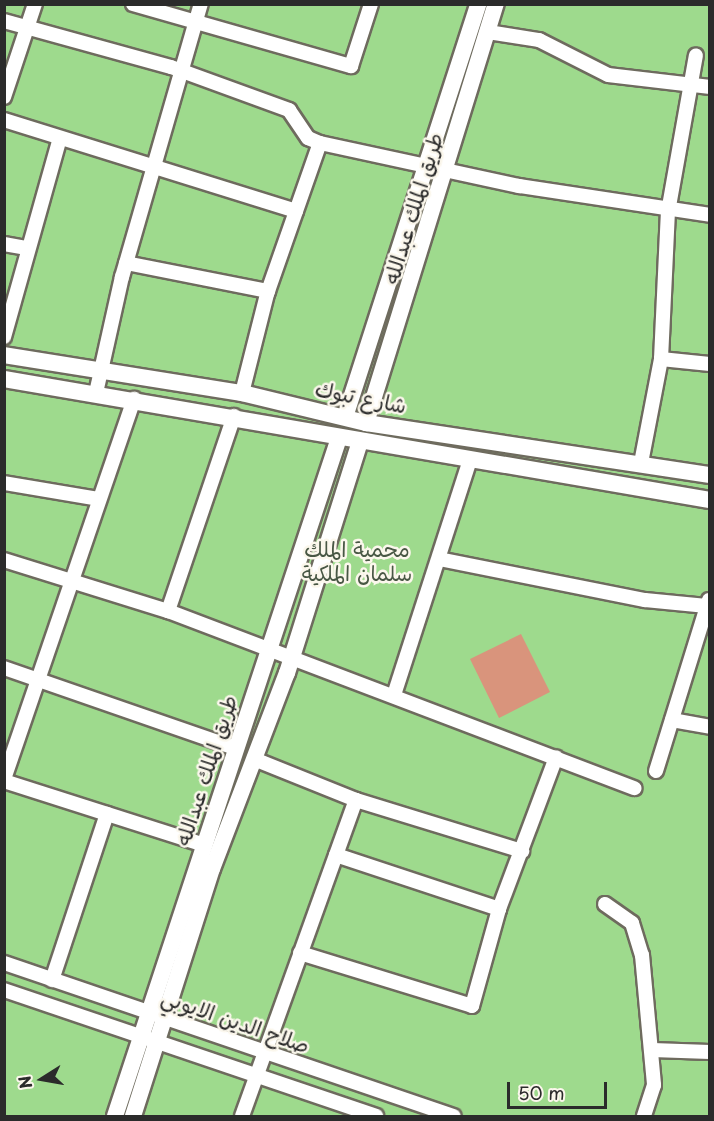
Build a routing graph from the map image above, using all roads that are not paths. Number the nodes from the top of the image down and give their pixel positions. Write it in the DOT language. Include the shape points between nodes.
graph roads {
  1 [pos="35,4"];
  2 [pos="134,4"];
  3 [pos="201,4"];
  4 [pos="371,4"];
  5 [pos="478,4"];
  6 [pos="496,4"];
  7 [pos="4,21"];
  8 [pos="195,24"];
  9 [pos="28,27"];
  10 [pos="488,32"];
  11 [pos="696,55"];
  12 [pos="181,71"];
  13 [pos="689,86"];
  14 [pos="710,87"];
  15 [pos="4,97"];
  16 [pos="4,120"];
  17 [pos="58,141"];
  18 [pos="320,143"];
  19 [pos="426,166"];
  20 [pos="154,170"];
  21 [pos="448,172"];
  22 [pos="296,211"];
  23 [pos="668,212"];
  24 [pos="710,214"];
  25 [pos="4,244"];
  26 [pos="26,248"];
  27 [pos="126,263"];
  28 [pos="268,291"];
  29 [pos="4,337"];
  30 [pos="4,355"];
  31 [pos="661,359"];
  32 [pos="710,364"];
  33 [pos="100,369"];
  34 [pos="4,379"];
  35 [pos="96,393"];
  36 [pos="242,393"];
  37 [pos="134,399"];
  38 [pos="234,416"];
  39 [pos="345,417"];
  40 [pos="366,423"];
  41 [pos="339,438"];
  42 [pos="360,441"];
  43 [pos="470,459"];
  44 [pos="641,463"];
  45 [pos="710,475"];
  46 [pos="4,483"];
  47 [pos="99,499"];
  48 [pos="710,500"];
  49 [pos="439,559"];
  50 [pos="4,560"];
  51 [pos="70,584"];
  52 [pos="708,602"];
  53 [pos="168,611"];
  54 [pos="268,648"];
  55 [pos="291,659"];
  56 [pos="4,668"];
  57 [pos="39,679"];
  58 [pos="394,695"];
  59 [pos="672,720"];
  60 [pos="710,727"];
  61 [pos="236,748"];
  62 [pos="556,757"];
  63 [pos="254,759"];
  64 [pos="656,771"];
  65 [pos="5,773"];
  66 [pos="635,788"];
  67 [pos="356,800"];
  68 [pos="106,814"];
  69 [pos="204,845"];
  70 [pos="522,851"];
  71 [pos="336,855"];
  72 [pos="605,904"];
  73 [pos="500,909"];
  74 [pos="300,953"];
  75 [pos="4,963"];
  76 [pos="52,980"];
  77 [pos="4,990"];
  78 [pos="149,1013"];
  79 [pos="166,1019"];
  80 [pos="142,1037"];
  81 [pos="158,1042"];
  82 [pos="652,1050"];
  83 [pos="265,1052"];
  84 [pos="710,1052"];
  85 [pos="256,1076"];
  86 [pos="115,1116"];
  87 [pos="133,1116"];
  88 [pos="242,1116"];
  89 [pos="376,1116"];
  90 [pos="454,1116"];
  91 [pos="644,1116"];
  1 -- 9 [label="street"];
  2 -- 8 [label="street"];
  3 -- 8 [label="street"];
  4 -- 8 [label="street" via="351,66"];
  5 -- 19 [label="main road, طريق الملك عبدالله"];
  6 -- 10 [label="main road, طريق الملك عبدالله"];
  7 -- 9 [label="street"];
  8 -- 12 [label="street"];
  9 -- 12 [label="street"];
  9 -- 15 [label="street"];
  10 -- 13 [label="street" via="539,40 608,75"];
  10 -- 21 [label="main road, طريق الملك عبدالله"];
  11 -- 13 [label="street"];
  12 -- 18 [label="street" via="289,110 308,138"];
  12 -- 20 [label="street"];
  13 -- 14 [label="street"];
  13 -- 23 [label="street"];
  16 -- 17 [label="street"];
  17 -- 20 [label="street"];
  17 -- 26 [label="street"];
  18 -- 19 [label="street"];
  18 -- 22 [label="street"];
  19 -- 21 [label="street"];
  19 -- 39 [label="main road, طريق الملك عبدالله"];
  20 -- 22 [label="street"];
  20 -- 27 [label="street"];
  21 -- 23 [label="street"];
  21 -- 40 [label="main road, طريق الملك عبدالله"];
  22 -- 28 [label="street"];
  23 -- 24 [label="street"];
  23 -- 31 [label="street"];
  25 -- 26 [label="street"];
  26 -- 29 [label="street"];
  27 -- 28 [label="street"];
  27 -- 33 [label="street"];
  28 -- 36 [label="street"];
  30 -- 33 [label="main road, شارع تبوك"];
  31 -- 32 [label="street"];
  31 -- 44 [label="street"];
  33 -- 35 [label="street"];
  33 -- 36 [label="main road, شارع تبوك"];
  34 -- 35 [label="main road, شارع تبوك"];
  35 -- 37 [label="main road, شارع تبوك"];
  36 -- 39 [label="main road, شارع تبوك"];
  37 -- 38 [label="main road, شارع تبوك"];
  37 -- 47 [label="street"];
  38 -- 41 [label="main road, شارع تبوك"];
  38 -- 53 [label="street"];
  39 -- 40 [label="main road, شارع تبوك"];
  40 -- 44 [label="main road, شارع تبوك"];
  41 -- 42 [label="main road, شارع تبوك"];
  41 -- 54 [label="main road, طريق الملك عبدالله"];
  42 -- 43 [label="main road, شارع تبوك"];
  42 -- 55 [label="main road, طريق الملك عبدالله"];
  43 -- 48 [label="main road, شارع تبوك"];
  43 -- 49 [label="street"];
  44 -- 45 [label="main road, شارع تبوك"];
  46 -- 47 [label="street"];
  47 -- 51 [label="street"];
  49 -- 52 [label="street" via="645,600"];
  49 -- 58 [label="street"];
  50 -- 51 [label="street"];
  51 -- 53 [label="street"];
  51 -- 57 [label="street"];
  52 -- 59 [label="street"];
  53 -- 54 [label="street"];
  54 -- 55 [label="street"];
  54 -- 61 [label="main road, طريق الملك عبدالله"];
  55 -- 58 [label="street"];
  55 -- 63 [label="main road, طريق الملك عبدالله"];
  56 -- 57 [label="street"];
  57 -- 61 [label="street"];
  57 -- 65 [label="street"];
  58 -- 62 [label="street"];
  59 -- 60 [label="street"];
  59 -- 64 [label="street"];
  61 -- 69 [label="main road, طريق الملك عبدالله"];
  62 -- 66 [label="street"];
  62 -- 70 [label="street"];
  63 -- 67 [label="street"];
  63 -- 79 [label="main road, طريق الملك عبدالله" via="212,869"];
  65 -- 68 [label="street"];
  67 -- 70 [label="street"];
  67 -- 71 [label="street"];
  68 -- 69 [label="street"];
  68 -- 76 [label="street"];
  69 -- 78 [label="main road, طريق الملك عبدالله"];
  70 -- 73 [label="street"];
  71 -- 73 [label="street"];
  71 -- 74 [label="street"];
  72 -- 82 [label="street" via="632,922 642,955"];
  73 -- 74 [label="street" via="472,1005"];
  74 -- 83 [label="street"];
  75 -- 76 [label="street, صلاح الدين الايوبي"];
  76 -- 78 [label="street, صلاح الدين الايوبي"];
  77 -- 80 [label="street"];
  78 -- 79 [label="street, صلاح الدين الايوبي"];
  78 -- 80 [label="main road, طريق الملك عبدالله"];
  79 -- 81 [label="main road, طريق الملك عبدالله"];
  79 -- 83 [label="street, صلاح الدين الايوبي"];
  80 -- 81 [label="street"];
  80 -- 86 [label="main road, طريق الملك عبدالله"];
  81 -- 85 [label="street"];
  81 -- 87 [label="main road, طريق الملك عبدالله"];
  82 -- 84 [label="street"];
  82 -- 91 [label="street" via="654,1084"];
  83 -- 85 [label="street"];
  83 -- 90 [label="street, صلاح الدين الايوبي"];
  85 -- 88 [label="street"];
  85 -- 89 [label="street"];
}
